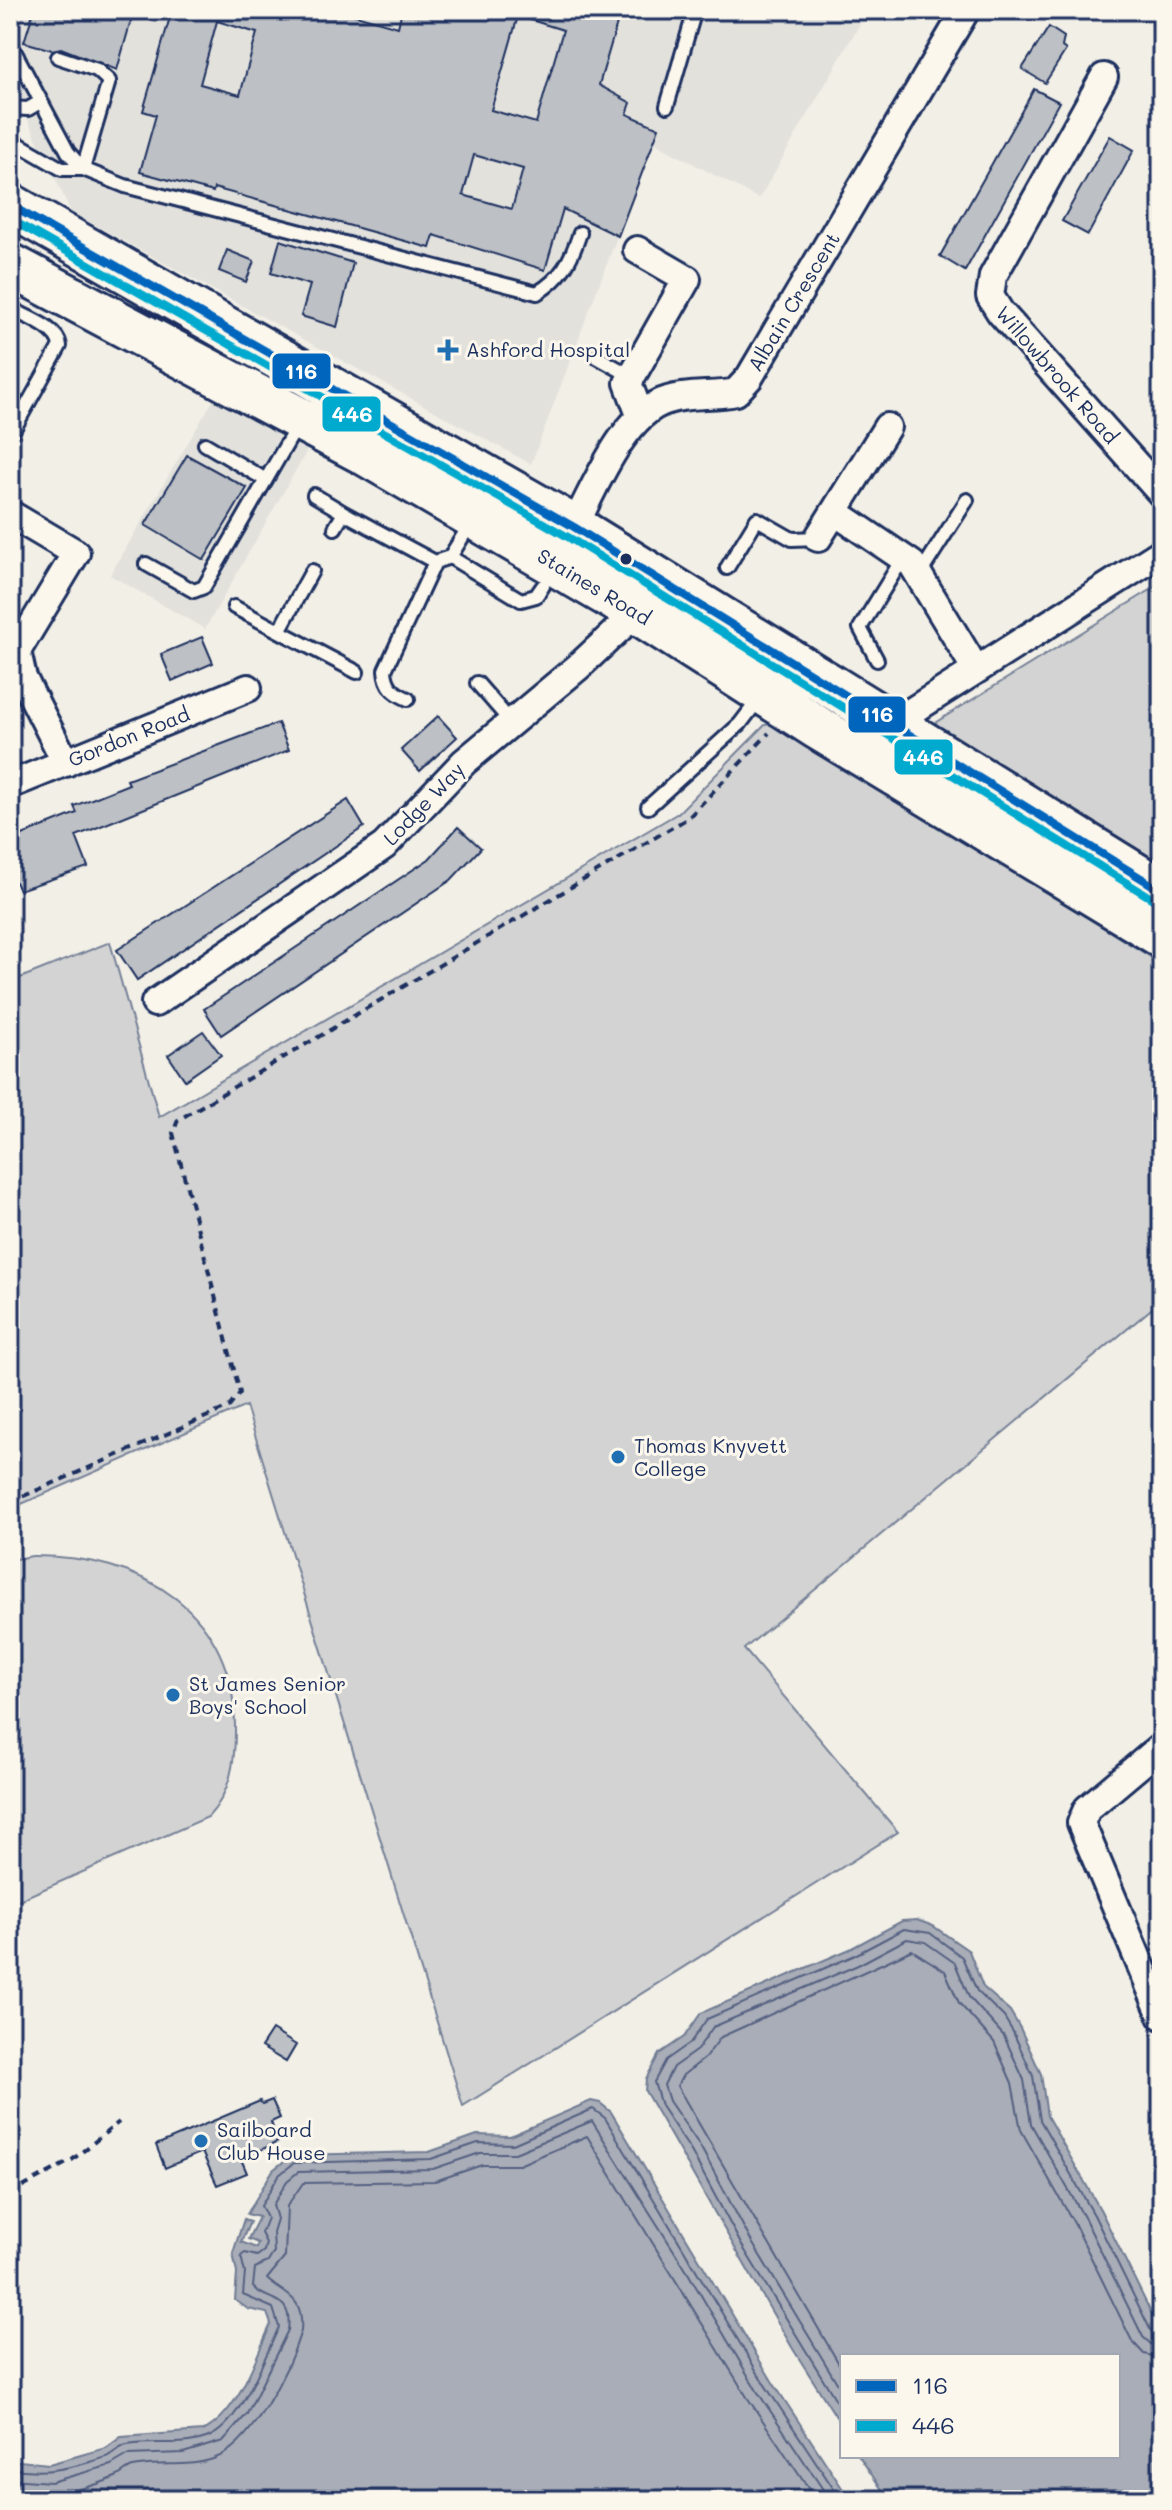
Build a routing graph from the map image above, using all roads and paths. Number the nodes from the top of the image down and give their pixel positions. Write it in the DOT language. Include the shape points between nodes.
graph roads {
  1 [pos="695,10"];
  2 [pos="966,10"];
  3 [pos="10,43"];
  4 [pos="58,57"];
  5 [pos="1104,77"];
  6 [pos="40,102"];
  7 [pos="667,106"];
  8 [pos="10,108"];
  9 [pos="10,139"];
  10 [pos="83,169"];
  11 [pos="10,205"];
  12 [pos="580,233"];
  13 [pos="637,250"];
  14 [pos="10,265"];
  15 [pos="10,308"];
  16 [pos="597,357"];
  17 [pos="631,376"];
  18 [pos="640,415"];
  19 [pos="301,420"];
  20 [pos="887,427"];
  21 [pos="10,436"];
  22 [pos="205,444"];
  23 [pos="266,480"];
  24 [pos="1162,494"];
  25 [pos="314,495"];
  26 [pos="967,500"];
  27 [pos="835,512"];
  28 [pos="344,513"];
  29 [pos="10,514"];
  30 [pos="474,517"];
  31 [pos="574,527"];
  32 [pos="335,528"];
  33 [pos="818,538"];
  34 [pos="1162,552"];
  35 [pos="450,557"];
  36 [pos="435,562"];
  37 [pos="146,564"];
  38 [pos="727,568"];
  39 [pos="910,568"];
  40 [pos="312,571"];
  41 [pos="543,586"];
  42 [pos="234,607"];
  43 [pos="637,612"];
  44 [pos="279,631"];
  45 [pos="877,660"];
  46 [pos="975,668"];
  47 [pos="357,672"];
  48 [pos="477,683"];
  49 [pos="248,688"];
  50 [pos="408,699"];
  51 [pos="766,709"];
  52 [pos="511,722"];
  53 [pos="894,727"];
  54 [pos="66,763"];
  55 [pos="10,785"];
  56 [pos="648,807"];
  57 [pos="1160,885"];
  58 [pos="1162,936"];
  59 [pos="155,1003"];
  60 [pos="10,1502"];
  61 [pos="1162,1746"];
  62 [pos="1162,2016"];
  63 [pos="119,2122"];
  64 [pos="10,2194"];
  1 -- 7 [label="lane"];
  2 -- 18 [label="street, Albain Crescent" via="749,378 736,392 667,400"];
  3 -- 6 [label="lane"];
  4 -- 10 [label="lane" via="97,70 109,81"];
  5 -- 24 [label="street, Willowbrook Road" via="993,276 990,296"];
  6 -- 8 [label="lane" via="28,109"];
  6 -- 10 [label="lane"];
  9 -- 10 [label="lane" via="62,169"];
  10 -- 12 [label="lane" via="125,186 537,293 554,283 571,260"];
  11 -- 31 [label="highway, Staines Road"];
  13 -- 17 [label="street" via="687,279"];
  14 -- 19 [label="highway, Staines Road"];
  15 -- 21 [label="lane" via="52,331 60,346"];
  16 -- 17 [label="lane"];
  17 -- 18 [label="street" via="628,383"];
  18 -- 31 [label="street"];
  19 -- 23 [label="lane"];
  19 -- 30 [label="highway, Staines Road"];
  20 -- 27 [label="street"];
  22 -- 23 [label="lane"];
  23 -- 37 [label="lane" via="200,591"];
  25 -- 28 [label="lane"];
  26 -- 39 [label="lane"];
  27 -- 33 [label="street"];
  27 -- 39 [label="street"];
  28 -- 32 [label="lane"];
  28 -- 36 [label="lane"];
  29 -- 54 [label="street" via="76,553 17,651 23,678"];
  30 -- 35 [label="lane"];
  30 -- 43 [label="highway, Staines Road"];
  31 -- 53 [label="highway, Staines Road"];
  33 -- 38 [label="lane" via="792,539 757,519"];
  34 -- 46 [label="street"];
  35 -- 36 [label="lane"];
  35 -- 41 [label="lane" via="521,600 536,596"];
  36 -- 50 [label="lane" via="385,670 394,693"];
  39 -- 45 [label="lane" via="860,628"];
  39 -- 46 [label="street"];
  40 -- 44 [label="lane"];
  42 -- 44 [label="lane"];
  43 -- 51 [label="highway, Staines Road"];
  43 -- 52 [label="street, Lodge Way"];
  44 -- 47 [label="lane"];
  46 -- 53 [label="street"];
  48 -- 52 [label="lane"];
  49 -- 54 [label="street, Gordon Road"];
  51 -- 56 [label="lane" via="740,724"];
  51 -- 58 [label="highway, Staines Road"];
  51 -- 60 [label="path" via="770,732 688,818 178,1120 173,1133 240,1393 229,1407"];
  52 -- 59 [label="street, Lodge Way" via="464,762 384,846"];
  53 -- 57 [label="highway, Staines Road"];
  54 -- 55 [label="street, Gordon Road"];
  61 -- 62 [label="street" via="1087,1809 1081,1823"];
  63 -- 64 [label="path" via="72,2160"];
}
